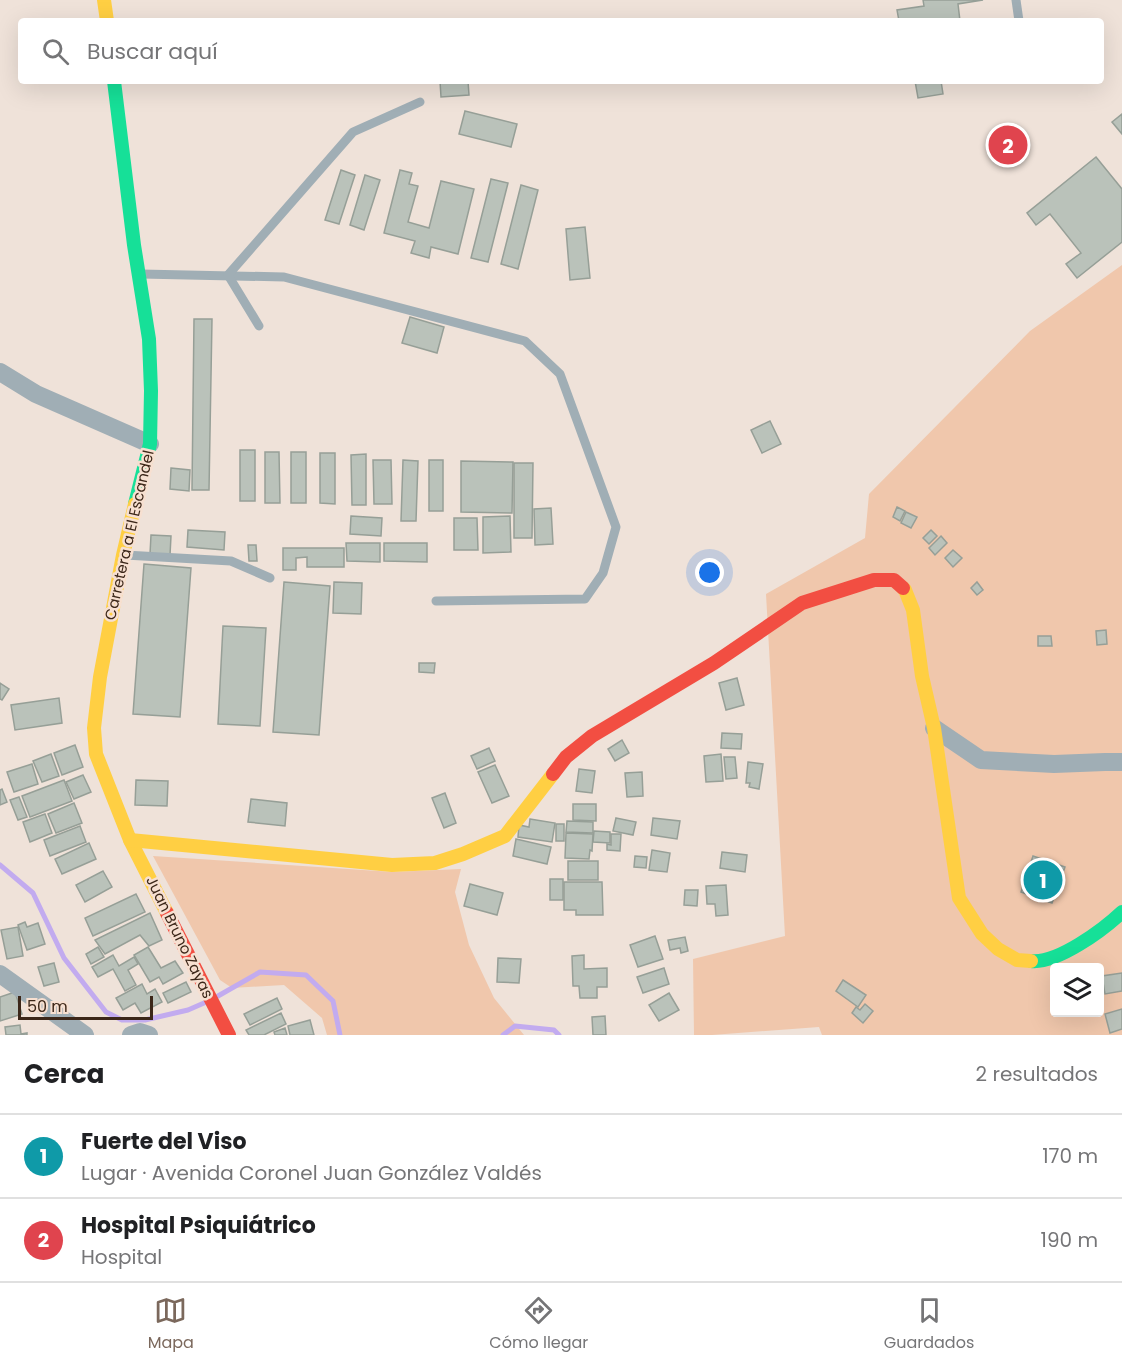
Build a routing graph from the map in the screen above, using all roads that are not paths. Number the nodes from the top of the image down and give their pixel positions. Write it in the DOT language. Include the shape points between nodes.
graph roads {
  1 [pos="104,0"];
  2 [pos="1016,0"];
  3 [pos="107,18"];
  4 [pos="1019,18"];
  5 [pos="114,84"];
  6 [pos="420,102"];
  7 [pos="138,274"];
  8 [pos="228,275"];
  9 [pos="259,326"];
  10 [pos="0,372"];
  11 [pos="150,444"];
  12 [pos="123,555"];
  13 [pos="270,578"];
  14 [pos="436,601"];
  15 [pos="934,728"];
  16 [pos="1122,762"];
  17 [pos="130,840"];
  18 [pos="1122,912"];
  19 [pos="0,974"];
  20 [pos="86,1035"];
  21 [pos="131,1035"];
  22 [pos="149,1035"];
  23 [pos="229,1035"];
  1 -- 3 [label="street"];
  2 -- 4 [label="lane"];
  5 -- 7 [label="street, Carretera a El Escandel"];
  6 -- 8 [label="lane" via="353,132"];
  7 -- 8 [label="lane"];
  7 -- 11 [label="street, Carretera a El Escandel" via="149,339"];
  8 -- 9 [label="lane"];
  8 -- 14 [label="lane" via="284,276 525,341 560,374 616,527 603,573 585,599"];
  10 -- 11 [label="street" via="36,394"];
  11 -- 12 [label="street, Carretera a El Escandel"];
  12 -- 13 [label="lane" via="231,561"];
  12 -- 17 [label="street, Carretera a El Escandel" via="94,728 96,754"];
  15 -- 16 [label="street" via="981,760"];
  15 -- 17 [label="street" via="909,600 894,580 874,580 801,603 714,663 592,736 566,757 505,836 463,854 435,863 392,865"];
  15 -- 18 [label="street" via="959,898 982,934 1017,960 1037,962 1062,954"];
  17 -- 23 [label="street, Juan Bruno Zayas"];
  19 -- 20 [label="street"];
  21 -- 22 [label="street"];
}
